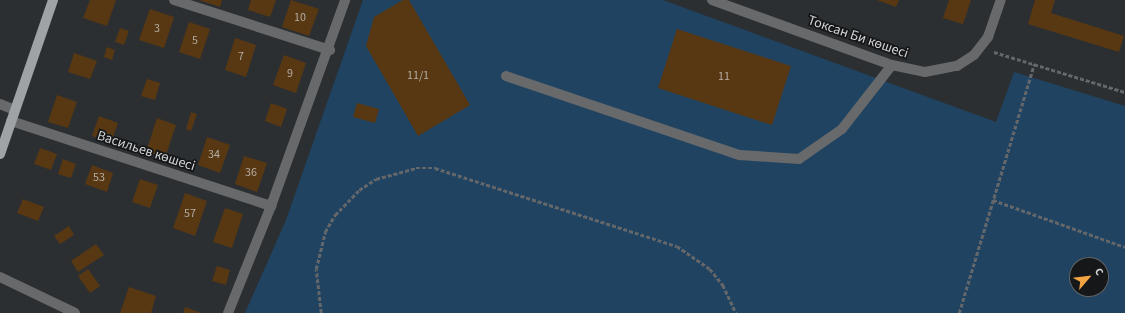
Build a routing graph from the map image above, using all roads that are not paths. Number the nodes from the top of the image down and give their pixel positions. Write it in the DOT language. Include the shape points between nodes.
graph roads {
  1 [pos="53,0"];
  2 [pos="174,0"];
  3 [pos="345,0"];
  4 [pos="712,0"];
  5 [pos="1001,0"];
  6 [pos="330,50"];
  7 [pos="892,65"];
  8 [pos="506,76"];
  9 [pos="0,104"];
  10 [pos="15,110"];
  11 [pos="11,122"];
  12 [pos="0,154"];
  13 [pos="271,206"];
  14 [pos="0,277"];
  15 [pos="75,313"];
  16 [pos="228,313"];
  1 -- 10 [label="main road"];
  2 -- 6 [label="street"];
  3 -- 6 [label="street"];
  4 -- 7 [label="street, Токсан Би көшесі"];
  5 -- 7 [label="street, Токсан Би көшесі" via="988,37 981,48 957,66 936,72"];
  6 -- 13 [label="street"];
  7 -- 8 [label="street" via="842,129 799,159 740,155"];
  9 -- 10 [label="street"];
  10 -- 11 [label="main road"];
  11 -- 12 [label="main road"];
  11 -- 13 [label="street, Васильев көшесі"];
  13 -- 16 [label="street"];
  14 -- 15 [label="street"];
}
